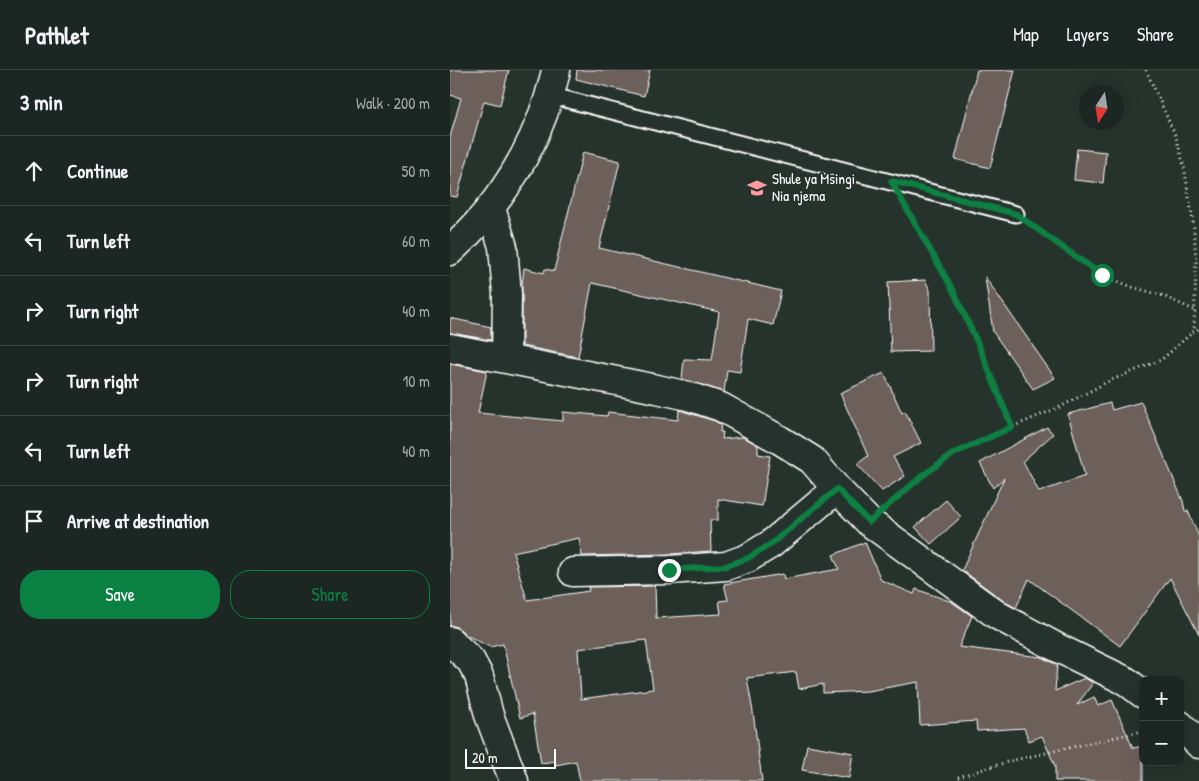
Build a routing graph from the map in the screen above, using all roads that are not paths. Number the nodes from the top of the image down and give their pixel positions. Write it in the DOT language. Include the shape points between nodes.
graph roads {
  1 [pos="552,83"];
  2 [pos="491,208"];
  3 [pos="1016,214"];
  4 [pos="450,252"];
  5 [pos="450,348"];
  6 [pos="506,359"];
  7 [pos="837,489"];
  8 [pos="573,572"];
  9 [pos="450,641"];
  10 [pos="1139,691"];
  11 [pos="1184,729"];
  12 [pos="1199,744"];
  13 [pos="514,781"];
  1 -- 2 [label="street" via="540,124 515,173"];
  1 -- 3 [label="lane"];
  2 -- 4 [label="street"];
  2 -- 6 [label="street" via="503,247 507,294"];
  5 -- 6 [label="street"];
  6 -- 7 [label="street" via="688,396 721,408 812,460"];
  7 -- 8 [label="street" via="771,544 726,566"];
  7 -- 10 [label="street" via="869,522 997,615 1126,681"];
  9 -- 13 [label="street" via="471,661 479,676 489,715"];
  11 -- 12 [label="street"];
}
